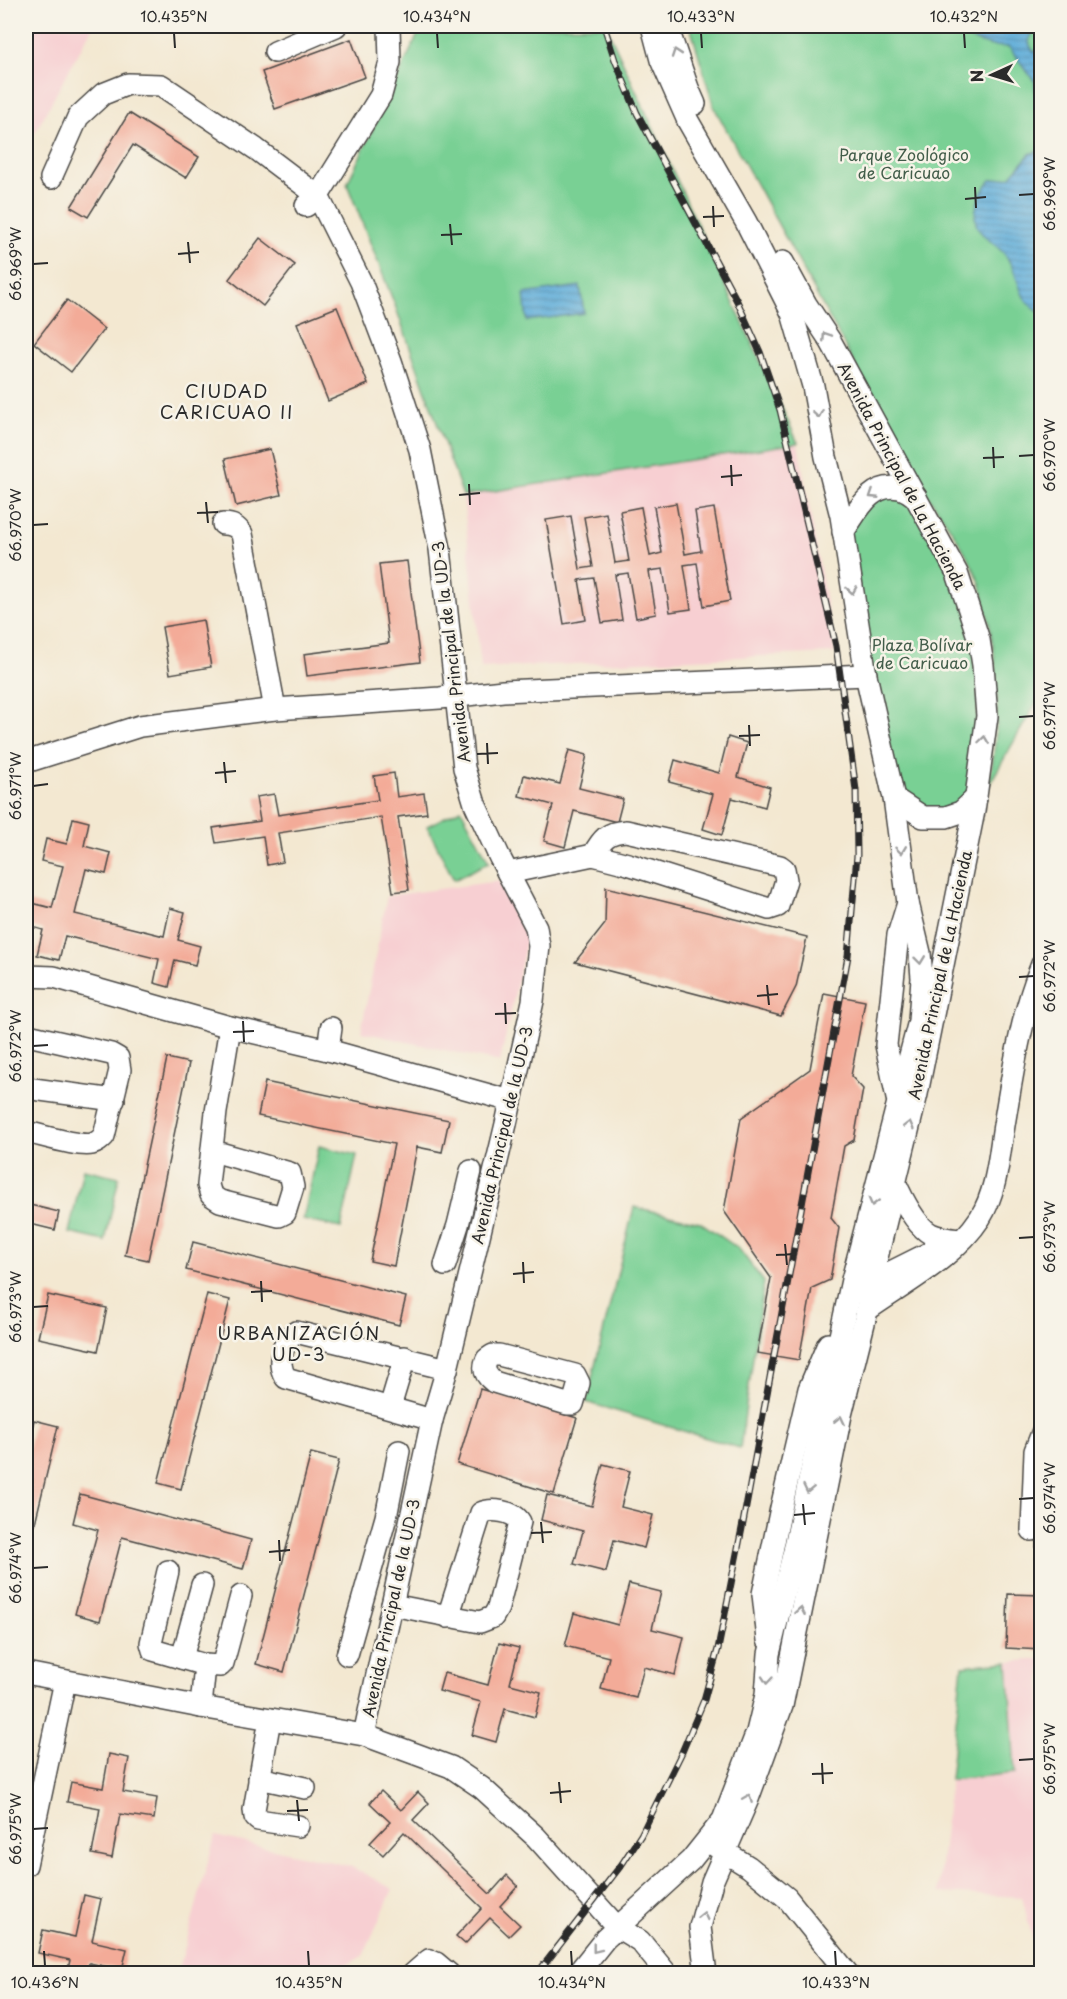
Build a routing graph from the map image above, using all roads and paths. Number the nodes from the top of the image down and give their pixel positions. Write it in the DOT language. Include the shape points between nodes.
graph roads {
  1 [pos="336,26"];
  2 [pos="389,26"];
  3 [pos="652,26"];
  4 [pos="667,26"];
  5 [pos="275,52"];
  6 [pos="51,178"];
  7 [pos="312,201"];
  8 [pos="916,497"];
  9 [pos="224,524"];
  10 [pos="843,532"];
  11 [pos="866,675"];
  12 [pos="455,696"];
  13 [pos="275,709"];
  14 [pos="26,762"];
  15 [pos="894,798"];
  16 [pos="976,798"];
  17 [pos="644,836"];
  18 [pos="593,855"];
  19 [pos="628,864"];
  20 [pos="508,873"];
  21 [pos="908,903"];
  22 [pos="1041,964"];
  23 [pos="26,976"];
  24 [pos="230,1027"];
  25 [pos="331,1028"];
  26 [pos="28,1035"];
  27 [pos="328,1050"];
  28 [pos="26,1088"];
  29 [pos="114,1100"];
  30 [pos="511,1101"];
  31 [pos="898,1105"];
  32 [pos="26,1132"];
  33 [pos="213,1151"];
  34 [pos="471,1172"];
  35 [pos="895,1182"];
  36 [pos="458,1225"];
  37 [pos="480,1232"];
  38 [pos="960,1240"];
  39 [pos="445,1265"];
  40 [pos="862,1281"];
  41 [pos="856,1309"];
  42 [pos="405,1357"];
  43 [pos="449,1360"];
  44 [pos="485,1363"];
  45 [pos="390,1407"];
  46 [pos="432,1420"];
  47 [pos="1041,1433"];
  48 [pos="399,1451"];
  49 [pos="386,1517"];
  50 [pos="410,1524"];
  51 [pos="1032,1530"];
  52 [pos="168,1571"];
  53 [pos="202,1586"];
  54 [pos="242,1596"];
  55 [pos="392,1605"];
  56 [pos="448,1617"];
  57 [pos="347,1655"];
  58 [pos="182,1658"];
  59 [pos="205,1665"];
  60 [pos="26,1673"];
  61 [pos="65,1681"];
  62 [pos="201,1707"];
  63 [pos="270,1719"];
  64 [pos="364,1735"];
  65 [pos="259,1778"];
  66 [pos="306,1788"];
  67 [pos="298,1826"];
  68 [pos="715,1846"];
  69 [pos="26,1865"];
  70 [pos="617,1927"];
  71 [pos="413,1974"];
  72 [pos="449,1974"];
  73 [pos="578,1974"];
  74 [pos="667,1974"];
  75 [pos="706,1974"];
  76 [pos="848,1974"];
  1 -- 5 [label="street"];
  2 -- 7 [label="street" via="390,62 381,94"];
  3 -- 10 [label="street, Avenida Principal de La Hacienda, one-way" via="661,60 700,146 746,222 792,313 813,386"];
  8 -- 4 [label="street, Avenida Principal de La Hacienda, one-way" via="706,127"];
  6 -- 7 [label="street, Avenida Principal de la UD-3" via="78,117 104,94 128,84 161,85"];
  7 -- 12 [label="street, Avenida Principal de la UD-3" via="361,282 392,361 405,428 420,450 441,549"];
  8 -- 10 [label="street, one-way" via="900,488 874,492"];
  16 -- 8 [label="street, Avenida Principal de La Hacienda, one-way" via="987,716 979,640 957,573"];
  9 -- 13 [label="street" via="231,524 242,534"];
  10 -- 11 [label="street, Avenida Principal de La Hacienda, one-way"];
  11 -- 12 [label="street"];
  11 -- 15 [label="street, Avenida Principal de La Hacienda"];
  12 -- 13 [label="street"];
  12 -- 20 [label="street, Avenida Principal de la UD-3" via="464,768 475,804"];
  13 -- 14 [label="street" via="140,726"];
  15 -- 16 [label="street" via="923,817 946,817 961,812"];
  15 -- 21 [label="street, Avenida Principal de La Hacienda, one-way"];
  35 -- 16 [label="street, Avenida Principal de La Hacienda, one-way"];
  17 -- 18 [label="street" via="615,832 606,836"];
  17 -- 19 [label="street"];
  17 -- 19 [label="street" via="780,866 786,874 778,906 769,909"];
  18 -- 19 [label="street"];
  18 -- 20 [label="street"];
  20 -- 30 [label="street, Avenida Principal de la UD-3" via="536,927 539,946 533,1001"];
  21 -- 31 [label="street" via="898,935 886,1045"];
  21 -- 31 [label="street, Avenida Principal de La Hacienda, one-way" via="922,978 919,1021"];
  22 -- 38 [label="street" via="1027,1006 990,1199"];
  23 -- 24 [label="street" via="54,977"];
  24 -- 27 [label="street"];
  24 -- 33 [label="street"];
  25 -- 27 [label="street"];
  26 -- 29 [label="street" via="103,1051 118,1058 120,1070"];
  27 -- 30 [label="street"];
  28 -- 29 [label="street"];
  29 -- 32 [label="street" via="104,1136 90,1145"];
  30 -- 37 [label="street, Avenida Principal de la UD-3"];
  31 -- 40 [label="street, Avenida Principal de La Hacienda, one-way"];
  34 -- 36 [label="street"];
  35 -- 38 [label="street" via="923,1228 932,1235"];
  35 -- 40 [label="street, Avenida Principal de La Hacienda"];
  36 -- 37 [label="street"];
  36 -- 39 [label="street"];
  37 -- 43 [label="street, Avenida Principal de la UD-3"];
  38 -- 40 [label="street"];
  38 -- 41 [label="street" via="950,1252"];
  40 -- 41 [label="street, Avenida Principal de La Hacienda"];
  41 -- 68 [label="street, Avenida Principal de La Hacienda, one-way" via="769,1654 766,1695 757,1732"];
  68 -- 41 [label="street, Avenida Principal de La Hacienda, one-way" via="748,1799 782,1706"];
  42 -- 43 [label="street"];
  42 -- 45 [label="street"];
  42 -- 45 [label="street" via="296,1332 286,1339 280,1363 286,1378"];
  43 -- 44 [label="street"];
  43 -- 46 [label="street, Avenida Principal de la UD-3"];
  45 -- 46 [label="street"];
  46 -- 50 [label="street, Avenida Principal de la UD-3"];
  47 -- 51 [label="street" via="1035,1451"];
  48 -- 49 [label="street"];
  49 -- 50 [label="street"];
  49 -- 57 [label="street"];
  50 -- 55 [label="street, Avenida Principal de la UD-3"];
  52 -- 58 [label="street" via="151,1647"];
  53 -- 58 [label="street"];
  54 -- 59 [label="street" via="223,1663"];
  55 -- 56 [label="street"];
  55 -- 64 [label="street, Avenida Principal de la UD-3"];
  56 -- 56 [label="street" via="480,1622 493,1617 520,1522 515,1515 492,1510 481,1513"];
  58 -- 59 [label="street"];
  59 -- 62 [label="street"];
  60 -- 61 [label="street"];
  61 -- 62 [label="street"];
  61 -- 69 [label="street"];
  62 -- 63 [label="street"];
  63 -- 64 [label="street"];
  63 -- 65 [label="street"];
  64 -- 70 [label="street" via="451,1767 482,1788 540,1834"];
  65 -- 66 [label="street"];
  65 -- 67 [label="street" via="254,1810 258,1821"];
  68 -- 70 [label="street, Avenida Principal de La Hacienda"];
  75 -- 68 [label="street, Avenida Principal de La Hacienda, one-way" via="700,1927 712,1882"];
  68 -- 76 [label="street" via="787,1898"];
  70 -- 73 [label="street, Avenida Principal de La Hacienda, one-way"];
  70 -- 74 [label="street" via="640,1941"];
  71 -- 72 [label="street" via="429,1960"];
}
